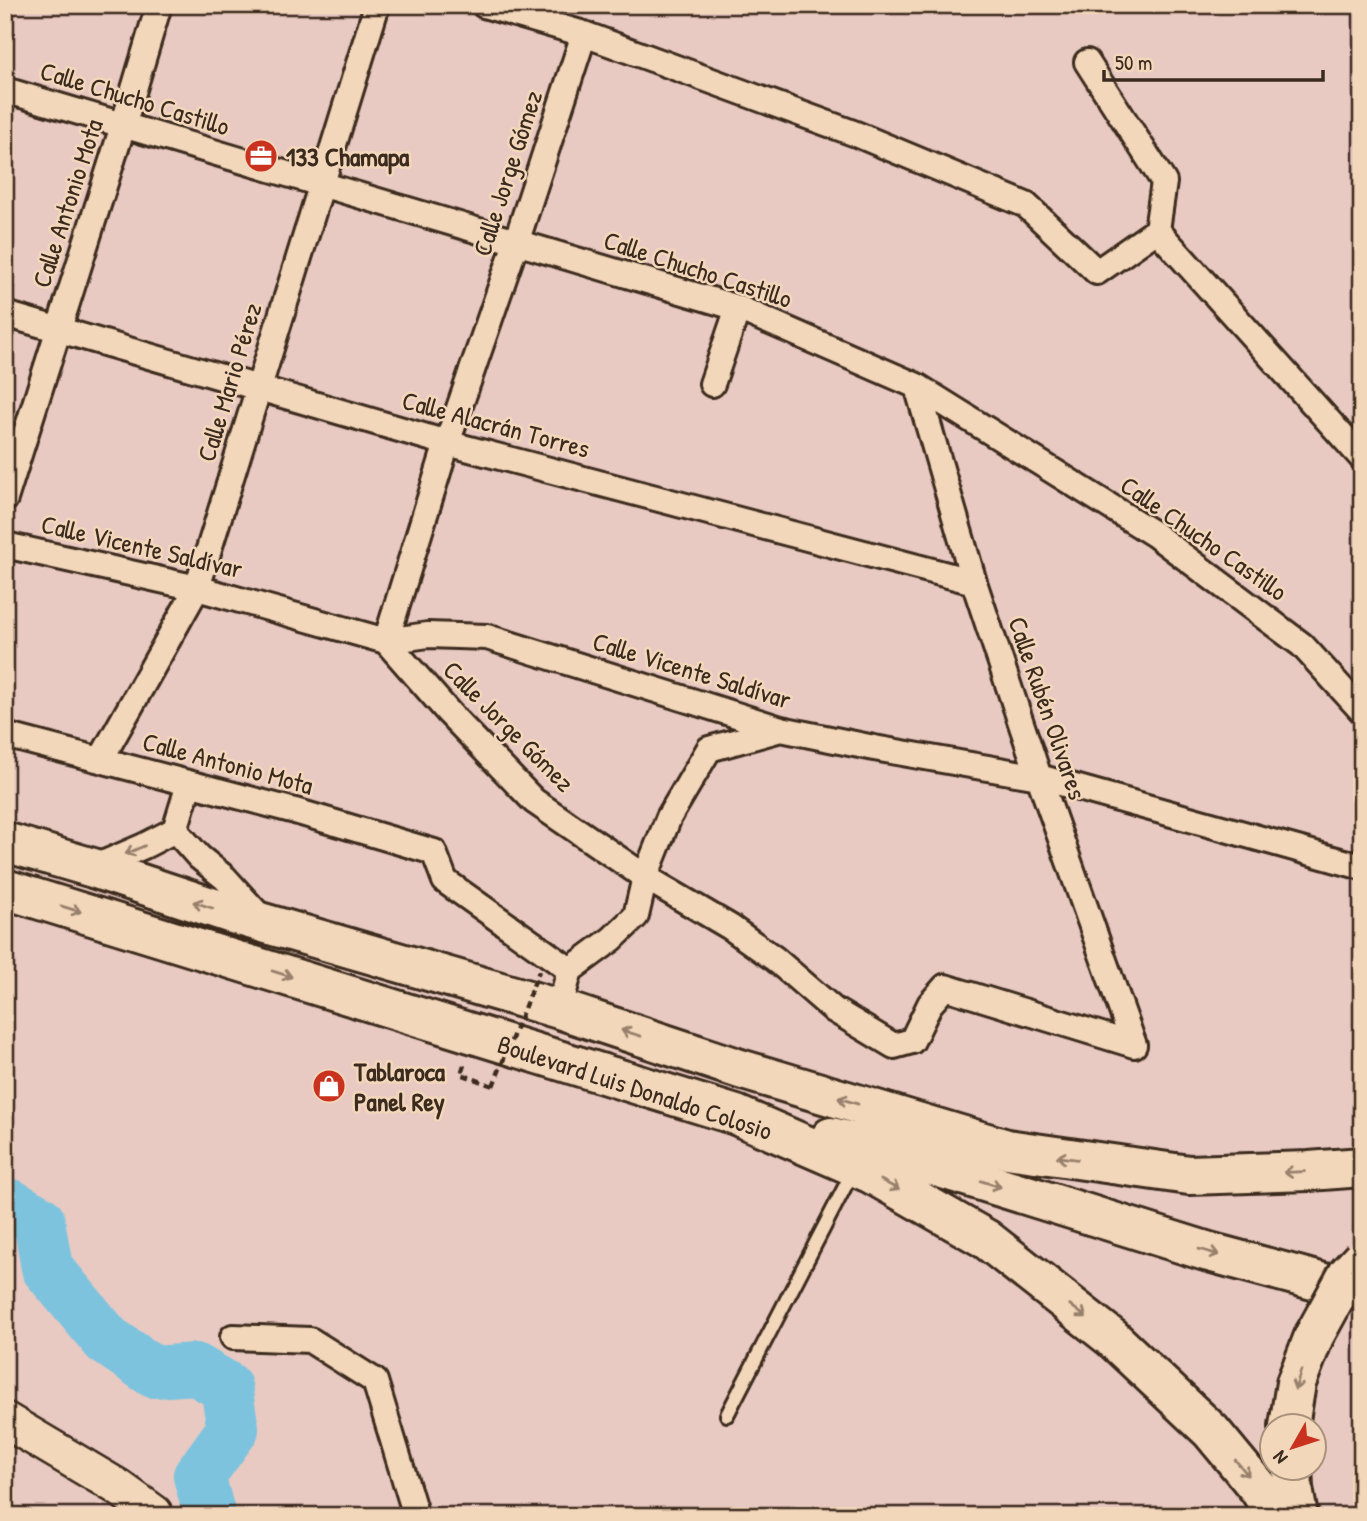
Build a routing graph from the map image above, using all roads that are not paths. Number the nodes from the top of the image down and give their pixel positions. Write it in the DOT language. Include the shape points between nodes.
graph roads {
  1 [pos="159,5"];
  2 [pos="377,5"];
  3 [pos="484,5"];
  4 [pos="584,34"];
  5 [pos="1087,62"];
  6 [pos="5,90"];
  7 [pos="123,126"];
  8 [pos="321,184"];
  9 [pos="1157,230"];
  10 [pos="516,243"];
  11 [pos="738,308"];
  12 [pos="5,314"];
  13 [pos="58,330"];
  14 [pos="712,384"];
  15 [pos="917,386"];
  16 [pos="259,387"];
  17 [pos="447,443"];
  18 [pos="1362,458"];
  19 [pos="5,499"];
  20 [pos="5,545"];
  21 [pos="974,582"];
  22 [pos="198,588"];
  23 [pos="386,641"];
  24 [pos="1362,711"];
  25 [pos="781,729"];
  26 [pos="5,735"];
  27 [pos="100,759"];
  28 [pos="1040,777"];
  29 [pos="189,784"];
  30 [pos="175,830"];
  31 [pos="5,842"];
  32 [pos="1362,867"];
  33 [pos="93,869"];
  34 [pos="645,877"];
  35 [pos="5,889"];
  36 [pos="268,925"];
  37 [pos="570,970"];
  38 [pos="559,1009"];
  39 [pos="1134,1045"];
  40 [pos="736,1115"];
  41 [pos="855,1167"];
  42 [pos="1362,1167"];
  43 [pos="1362,1259"];
  44 [pos="1362,1287"];
  45 [pos="233,1337"];
  46 [pos="1291,1412"];
  47 [pos="727,1415"];
  48 [pos="5,1420"];
  49 [pos="1293,1482"];
  50 [pos="155,1516"];
  51 [pos="416,1516"];
  52 [pos="1276,1516"];
  53 [pos="1298,1516"];
  1 -- 7 [label="street, Calle Antonio Mota"];
  2 -- 8 [label="street, Calle Mario Pérez"];
  3 -- 4 [label="street"];
  4 -- 9 [label="street" via="856,134 1026,205 1097,272"];
  4 -- 10 [label="street, Calle Jorge Gómez"];
  5 -- 9 [label="street" via="1164,181"];
  6 -- 7 [label="street, Calle Chucho Castillo"];
  7 -- 8 [label="street, Calle Chucho Castillo"];
  7 -- 13 [label="street, Calle Antonio Mota"];
  8 -- 10 [label="street, Calle Chucho Castillo"];
  8 -- 16 [label="street, Calle Mario Pérez"];
  9 -- 18 [label="street"];
  10 -- 11 [label="street, Calle Chucho Castillo"];
  10 -- 17 [label="street, Calle Jorge Gómez"];
  11 -- 14 [label="street"];
  11 -- 15 [label="street, Calle Chucho Castillo"];
  12 -- 13 [label="street, Calle Alacrán Torres"];
  13 -- 16 [label="street, Calle Alacrán Torres"];
  13 -- 19 [label="street, Calle Antonio Mota"];
  15 -- 21 [label="street, Calle Rubén Olivares"];
  15 -- 24 [label="street, Calle Chucho Castillo" via="1154,534 1301,645"];
  16 -- 17 [label="street, Calle Alacrán Torres"];
  16 -- 22 [label="street, Calle Mario Pérez"];
  17 -- 21 [label="street, Calle Alacrán Torres"];
  17 -- 23 [label="street, Calle Jorge Gómez"];
  20 -- 22 [label="street, Calle Vicente Saldívar"];
  21 -- 28 [label="street, Calle Rubén Olivares"];
  22 -- 23 [label="street, Calle Vicente Saldívar"];
  22 -- 27 [label="street, Calle Mario Pérez"];
  23 -- 25 [label="street, Calle Vicente Saldívar" via="428,635 487,637"];
  23 -- 34 [label="street, Calle Jorge Gómez" via="534,801"];
  25 -- 28 [label="street, Calle Vicente Saldívar"];
  25 -- 34 [label="street" via="709,749 669,817"];
  26 -- 27 [label="street, Calle Antonio Mota"];
  27 -- 29 [label="street, Calle Antonio Mota"];
  28 -- 32 [label="street, Calle Vicente Saldívar"];
  28 -- 39 [label="street, Calle Rubén Olivares"];
  29 -- 30 [label="street"];
  29 -- 37 [label="street, Calle Antonio Mota" via="434,852 445,881"];
  30 -- 33 [label="street, one-way"];
  30 -- 36 [label="street"];
  31 -- 33 [label="highway, Boulevard Luis Donaldo Colosio"];
  36 -- 33 [label="highway, Boulevard Luis Donaldo Colosio, one-way"];
  34 -- 37 [label="street" via="636,916"];
  34 -- 39 [label="street, Calle Jorge Gómez" via="730,927 834,1010 894,1046 912,1041 930,1003 945,987"];
  35 -- 40 [label="highway, Boulevard Luis Donaldo Colosio, one-way"];
  36 -- 38 [label="highway, Boulevard Luis Donaldo Colosio"];
  37 -- 38 [label="street"];
  42 -- 38 [label="highway, Boulevard Luis Donaldo Colosio, one-way" via="1189,1175 1007,1149"];
  40 -- 41 [label="highway, Boulevard Luis Donaldo Colosio"];
  40 -- 44 [label="highway, one-way" via="876,1148 1209,1252 1335,1286"];
  41 -- 47 [label="lane"];
  41 -- 52 [label="highway, Boulevard Luis Donaldo Colosio, one-way" via="986,1239 1112,1338 1211,1431"];
  43 -- 46 [label="highway, one-way, bridge" via="1348,1274 1314,1336 1296,1383"];
  45 -- 51 [label="street" via="310,1340 374,1381"];
  48 -- 50 [label="street" via="118,1488"];
  49 -- 53 [label="highway"];
}
